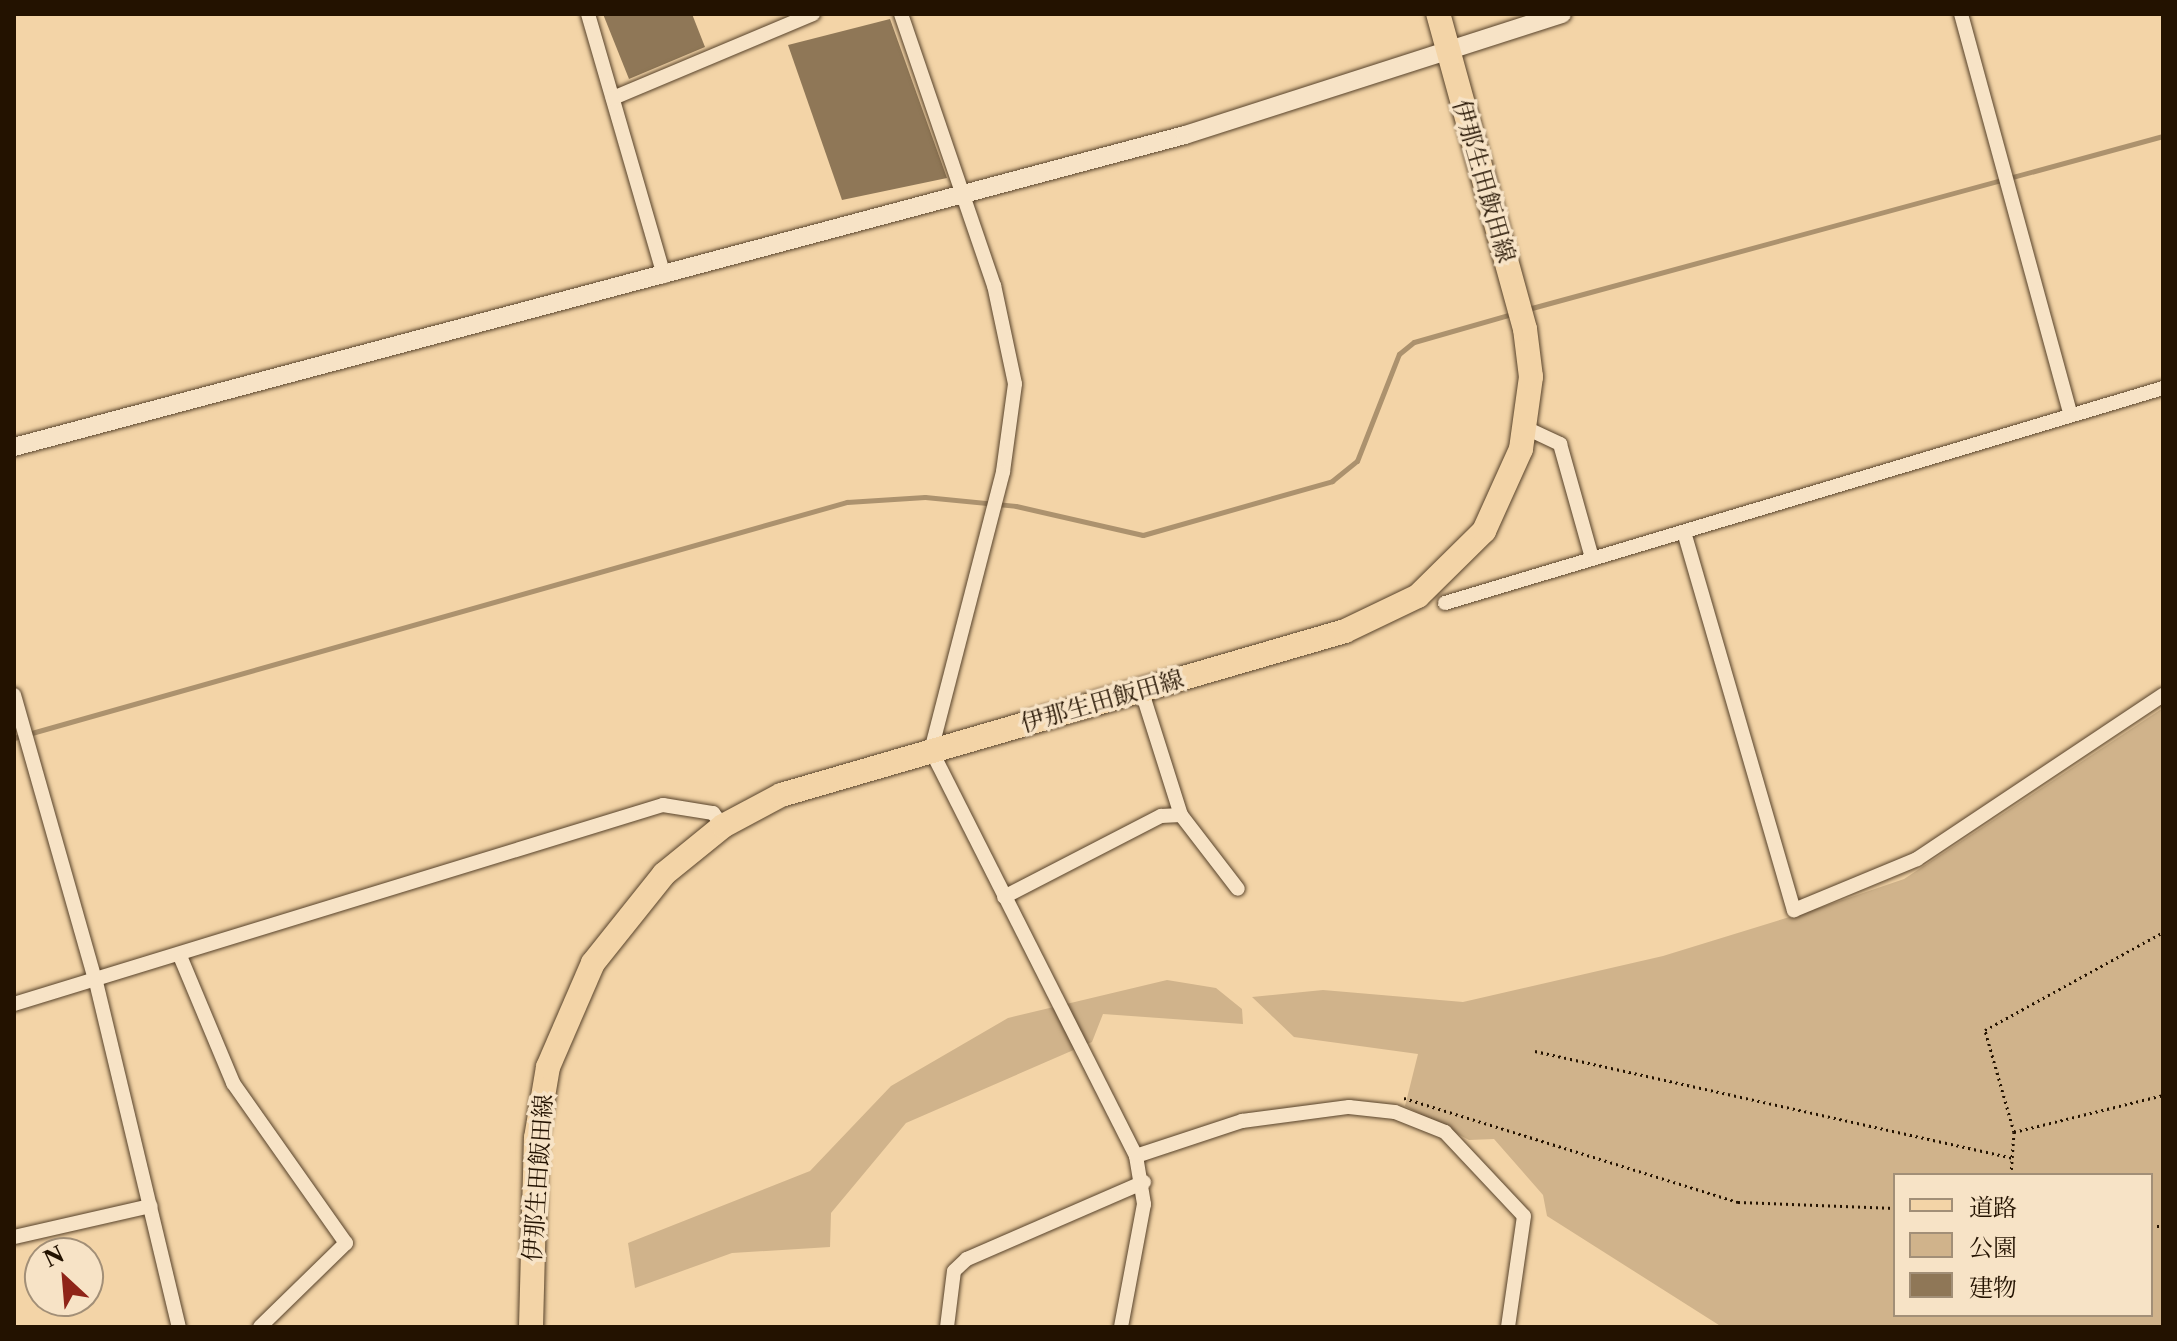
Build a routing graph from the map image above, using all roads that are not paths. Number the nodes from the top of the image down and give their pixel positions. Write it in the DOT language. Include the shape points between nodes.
graph roads {
  1 [pos="588,14"];
  2 [pos="813,14"];
  3 [pos="901,14"];
  4 [pos="1438,14"];
  5 [pos="1562,14"];
  6 [pos="1961,14"];
  7 [pos="1448,53"];
  8 [pos="613,98"];
  9 [pos="966,195"];
  10 [pos="664,276"];
  11 [pos="2163,388"];
  12 [pos="2070,413"];
  13 [pos="1526,428"];
  14 [pos="14,447"];
  15 [pos="1684,532"];
  16 [pos="1592,558"];
  17 [pos="1445,603"];
  18 [pos="1141,689"];
  19 [pos="14,695"];
  20 [pos="2163,695"];
  21 [pos="931,750"];
  22 [pos="1181,815"];
  23 [pos="723,826"];
  24 [pos="1238,889"];
  25 [pos="1004,897"];
  26 [pos="180,956"];
  27 [pos="96,982"];
  28 [pos="14,1004"];
  29 [pos="1136,1156"];
  30 [pos="1144,1182"];
  31 [pos="151,1206"];
  32 [pos="14,1237"];
  33 [pos="179,1327"];
  34 [pos="260,1327"];
  35 [pos="531,1327"];
  36 [pos="947,1327"];
  37 [pos="1121,1327"];
  38 [pos="1508,1327"];
  1 -- 8 [label="street"];
  2 -- 8 [label="street"];
  3 -- 9 [label="street"];
  4 -- 7 [label="main road, 伊那生田飯田線"];
  5 -- 7 [label="street"];
  6 -- 12 [label="street"];
  7 -- 9 [label="street"];
  7 -- 13 [label="main road, 伊那生田飯田線" via="1525,329"];
  8 -- 10 [label="street"];
  9 -- 10 [label="street"];
  9 -- 21 [label="street" via="1007,334 1013,425"];
  10 -- 14 [label="street"];
  11 -- 12 [label="street"];
  12 -- 15 [label="street"];
  13 -- 16 [label="street" via="1560,444"];
  13 -- 18 [label="main road, 伊那生田飯田線" via="1509,485 1484,531 1418,596 1345,631"];
  15 -- 16 [label="street"];
  15 -- 20 [label="street" via="1794,910 1917,859"];
  16 -- 17 [label="street"];
  18 -- 21 [label="main road, 伊那生田飯田線"];
  18 -- 22 [label="street"];
  19 -- 27 [label="street"];
  21 -- 23 [label="main road, 伊那生田飯田線" via="781,795"];
  21 -- 25 [label="street"];
  22 -- 24 [label="street"];
  22 -- 25 [label="street" via="1161,816"];
  23 -- 26 [label="street" via="713,813 663,805"];
  23 -- 35 [label="main road, 伊那生田飯田線" via="634,905 593,963 561,1029 536,1138"];
  25 -- 29 [label="street"];
  26 -- 27 [label="street"];
  26 -- 34 [label="street" via="233,1083 346,1243"];
  27 -- 28 [label="street"];
  27 -- 31 [label="street"];
  29 -- 30 [label="street"];
  29 -- 38 [label="street" via="1242,1121 1349,1107 1395,1112 1445,1132 1524,1216"];
  30 -- 36 [label="street" via="967,1259 954,1271"];
  30 -- 37 [label="street"];
  31 -- 32 [label="street"];
  31 -- 33 [label="street"];
}
